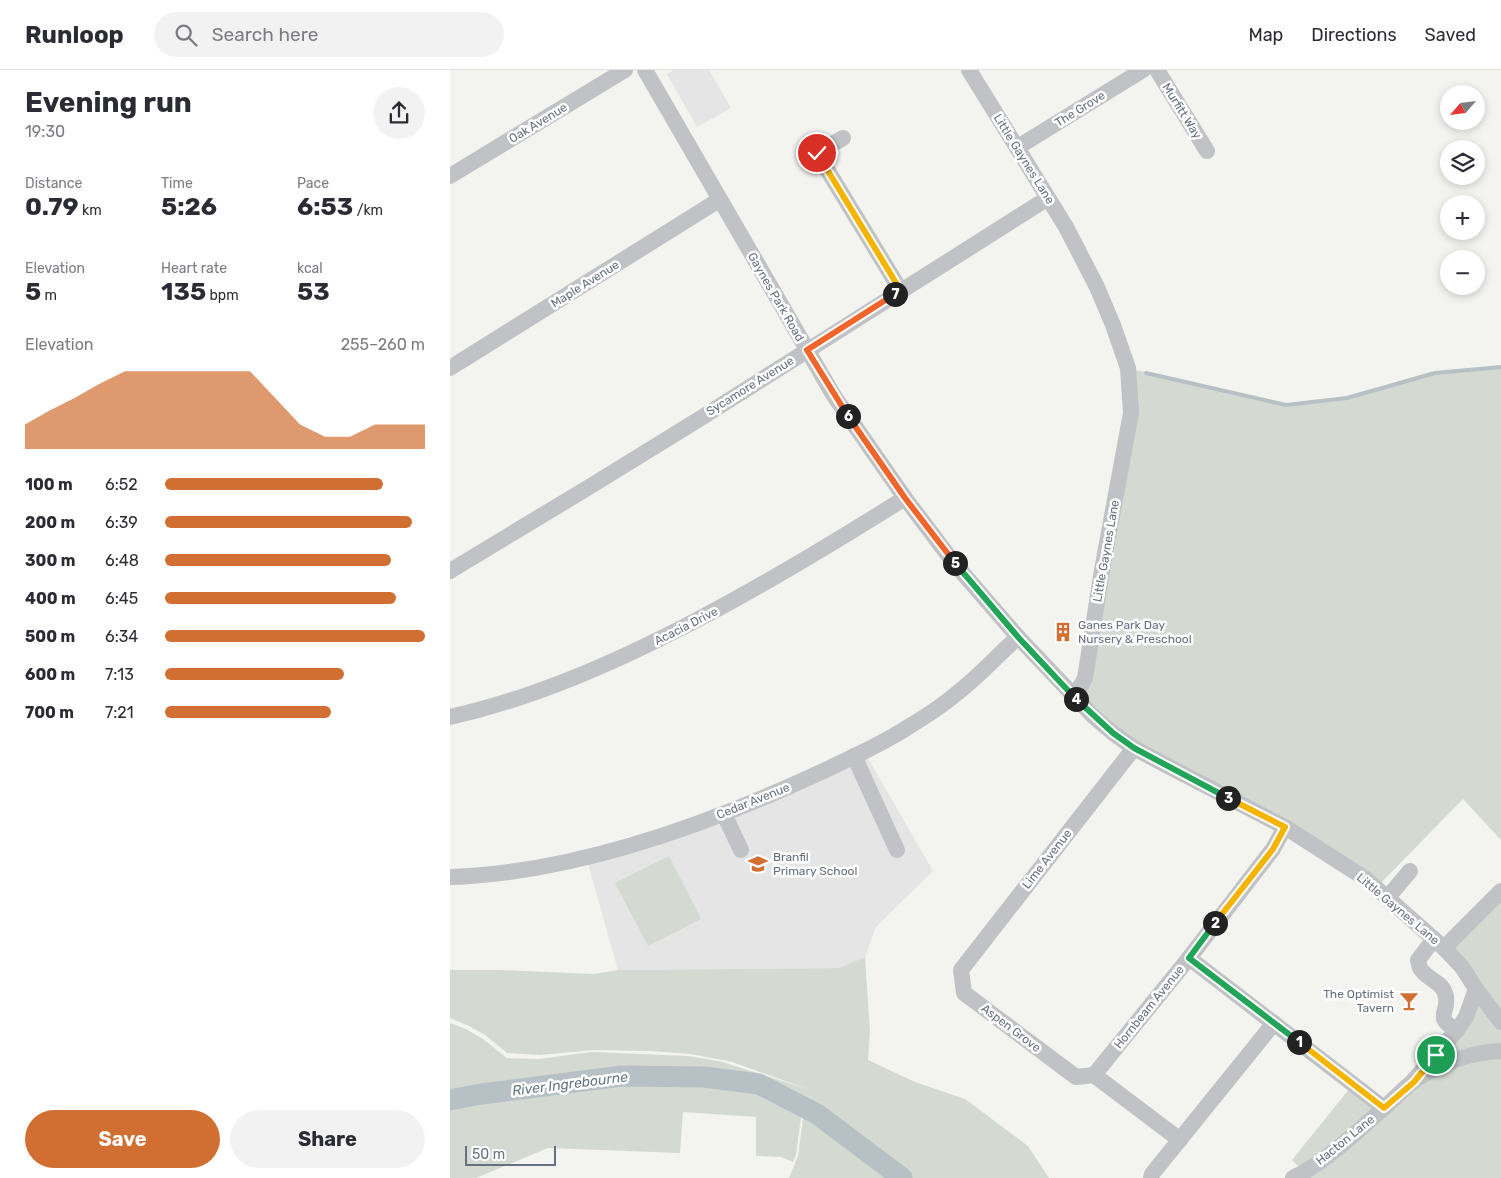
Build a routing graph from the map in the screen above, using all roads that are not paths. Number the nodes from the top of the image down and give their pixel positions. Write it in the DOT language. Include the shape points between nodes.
graph roads {
  1 [pos="625,70"];
  2 [pos="645,70"];
  3 [pos="968,70"];
  4 [pos="1143,70"];
  5 [pos="1157,70"];
  6 [pos="843,138"];
  7 [pos="1018,147"];
  8 [pos="1207,151"];
  9 [pos="450,176"];
  10 [pos="1048,198"];
  11 [pos="719,200"];
  12 [pos="901,291"];
  13 [pos="807,350"];
  14 [pos="450,368"];
  15 [pos="905,498"];
  16 [pos="450,570"];
  17 [pos="1018,637"];
  18 [pos="1074,698"];
  19 [pos="450,717"];
  20 [pos="1134,748"];
  21 [pos="854,756"];
  22 [pos="724,814"];
  23 [pos="1285,827"];
  24 [pos="741,850"];
  25 [pos="897,850"];
  26 [pos="1410,871"];
  27 [pos="450,877"];
  28 [pos="1501,891"];
  29 [pos="1388,897"];
  30 [pos="1439,943"];
  31 [pos="1189,958"];
  32 [pos="961,970"];
  33 [pos="1476,988"];
  34 [pos="1501,1022"];
  35 [pos="1274,1023"];
  36 [pos="1457,1030"];
  37 [pos="1501,1051"];
  38 [pos="1094,1075"];
  39 [pos="1414,1082"];
  40 [pos="1384,1108"];
  41 [pos="1180,1140"];
  42 [pos="1151,1178"];
  43 [pos="1293,1178"];
  1 -- 9 [label="street, Oak Avenue"];
  2 -- 11 [label="street, Gaynes Park Road"];
  3 -- 7 [label="street, Little Gaynes Lane"];
  4 -- 7 [label="street, The Grove"];
  5 -- 8 [label="street, Murfitt Way"];
  6 -- 12 [label="street" via="817,153"];
  7 -- 10 [label="street, Little Gaynes Lane"];
  10 -- 12 [label="street, Sycamore Avenue"];
  10 -- 18 [label="street, Little Gaynes Lane" via="1097,287 1113,325 1128,368 1132,413 1102,570 1086,678"];
  11 -- 13 [label="street, Gaynes Park Road"];
  11 -- 14 [label="street, Maple Avenue"];
  12 -- 13 [label="street, Sycamore Avenue"];
  13 -- 15 [label="street, Gaynes Park Road" via="834,396"];
  13 -- 16 [label="street, Sycamore Avenue"];
  15 -- 17 [label="street, Gaynes Park Road"];
  15 -- 19 [label="street, Acacia Drive" via="828,547 652,644 528,695"];
  17 -- 18 [label="street, Gaynes Park Road"];
  17 -- 21 [label="street, Cedar Avenue" via="957,693 912,725"];
  18 -- 20 [label="street, Little Gaynes Lane"];
  20 -- 23 [label="street, Little Gaynes Lane"];
  20 -- 32 [label="street, Lime Avenue"];
  21 -- 22 [label="street, Cedar Avenue"];
  21 -- 25 [label="street"];
  22 -- 24 [label="street"];
  22 -- 27 [label="street, Cedar Avenue" via="640,843 586,857 542,867"];
  23 -- 29 [label="street, Little Gaynes Lane"];
  23 -- 31 [label="street, Hornbeam Avenue" via="1273,849"];
  26 -- 29 [label="street"];
  28 -- 30 [label="street"];
  29 -- 30 [label="street, Little Gaynes Lane"];
  30 -- 33 [label="street, Little Gaynes Lane" via="1462,967"];
  30 -- 36 [label="street" via="1418,960 1420,968 1442,986 1446,995 1443,1017"];
  31 -- 35 [label="street"];
  31 -- 38 [label="street, Hornbeam Avenue"];
  32 -- 38 [label="street, Aspen Grove" via="964,992 1076,1077"];
  33 -- 34 [label="street, Little Gaynes Lane"];
  33 -- 36 [label="street" via="1466,1017"];
  35 -- 40 [label="street"];
  35 -- 41 [label="street"];
  36 -- 39 [label="street"];
  37 -- 39 [label="street, Hacton Lane" via="1460,1059 1438,1067"];
  38 -- 41 [label="street"];
  39 -- 40 [label="street, Hacton Lane"];
  40 -- 43 [label="street, Hacton Lane" via="1339,1148"];
  41 -- 42 [label="street"];
}
